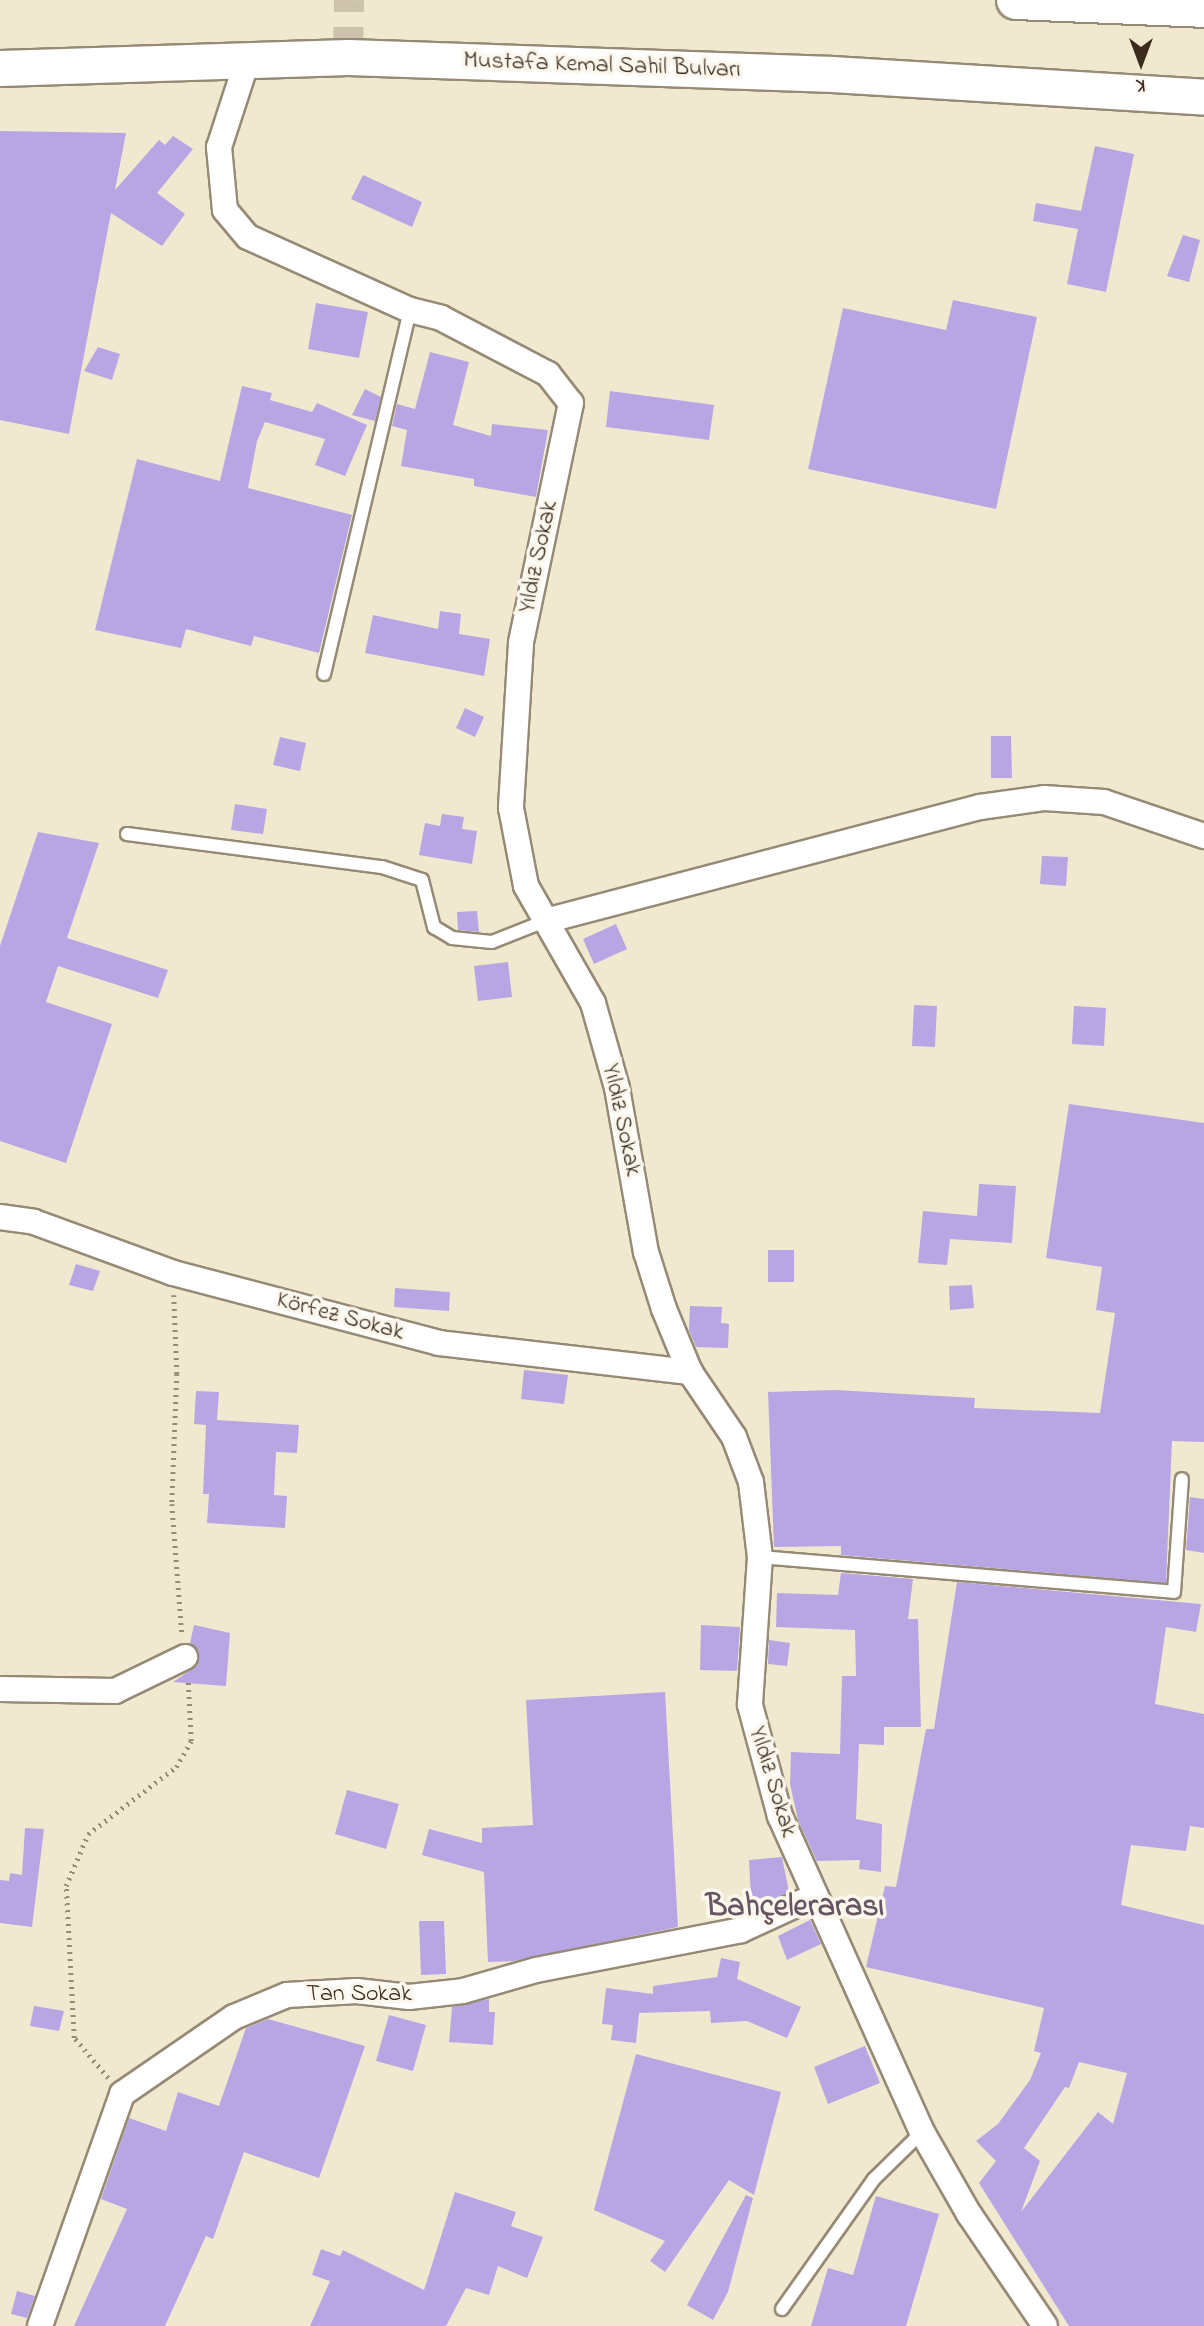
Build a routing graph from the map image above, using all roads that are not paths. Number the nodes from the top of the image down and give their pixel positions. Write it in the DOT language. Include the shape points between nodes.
graph roads {
  1 [pos="1016,0"];
  2 [pos="1204,8"];
  3 [pos="248,58"];
  4 [pos="0,68"];
  5 [pos="1204,97"];
  6 [pos="410,310"];
  7 [pos="324,674"];
  8 [pos="127,834"];
  9 [pos="1204,836"];
  10 [pos="545,921"];
  11 [pos="0,1217"];
  12 [pos="690,1371"];
  13 [pos="1182,1479"];
  14 [pos="760,1556"];
  15 [pos="185,1657"];
  16 [pos="0,1689"];
  17 [pos="813,1897"];
  18 [pos="922,2132"];
  19 [pos="782,2309"];
  20 [pos="40,2326"];
  21 [pos="1045,2326"];
  1 -- 2 [label="highway"];
  3 -- 4 [label="main road, Mustafa Kemal Sahil Bulvarı"];
  3 -- 5 [label="main road, Mustafa Kemal Sahil Bulvarı" via="362,57 833,74"];
  3 -- 6 [label="street, Yıldız Sokak" via="219,147 225,210 248,237"];
  6 -- 7 [label="lane"];
  6 -- 10 [label="street, Yıldız Sokak" via="441,318 548,374 571,403 521,643 511,808 526,886"];
  8 -- 10 [label="lane" via="382,867 422,880 434,928 452,938 492,942"];
  9 -- 10 [label="street" via="1104,802 1044,798 980,807"];
  10 -- 12 [label="street, Yıldız Sokak" via="593,1003 617,1088 646,1252"];
  11 -- 12 [label="street, Körfez Sokak" via="34,1222 173,1273 439,1343"];
  12 -- 14 [label="street, Yıldız Sokak" via="734,1437 751,1482"];
  13 -- 14 [label="lane" via="1174,1592"];
  14 -- 17 [label="street, Yıldız Sokak" via="750,1705 763,1767"];
  15 -- 16 [label="street" via="115,1691"];
  17 -- 18 [label="street, Yıldız Sokak"];
  17 -- 20 [label="street, Tan Sokak" via="741,1930 536,1970 463,1991 409,1997 357,1991 287,1995 234,2017 122,2094"];
  18 -- 19 [label="lane" via="874,2179"];
  18 -- 21 [label="street, Yıldız Sokak" via="969,2214"];
}
